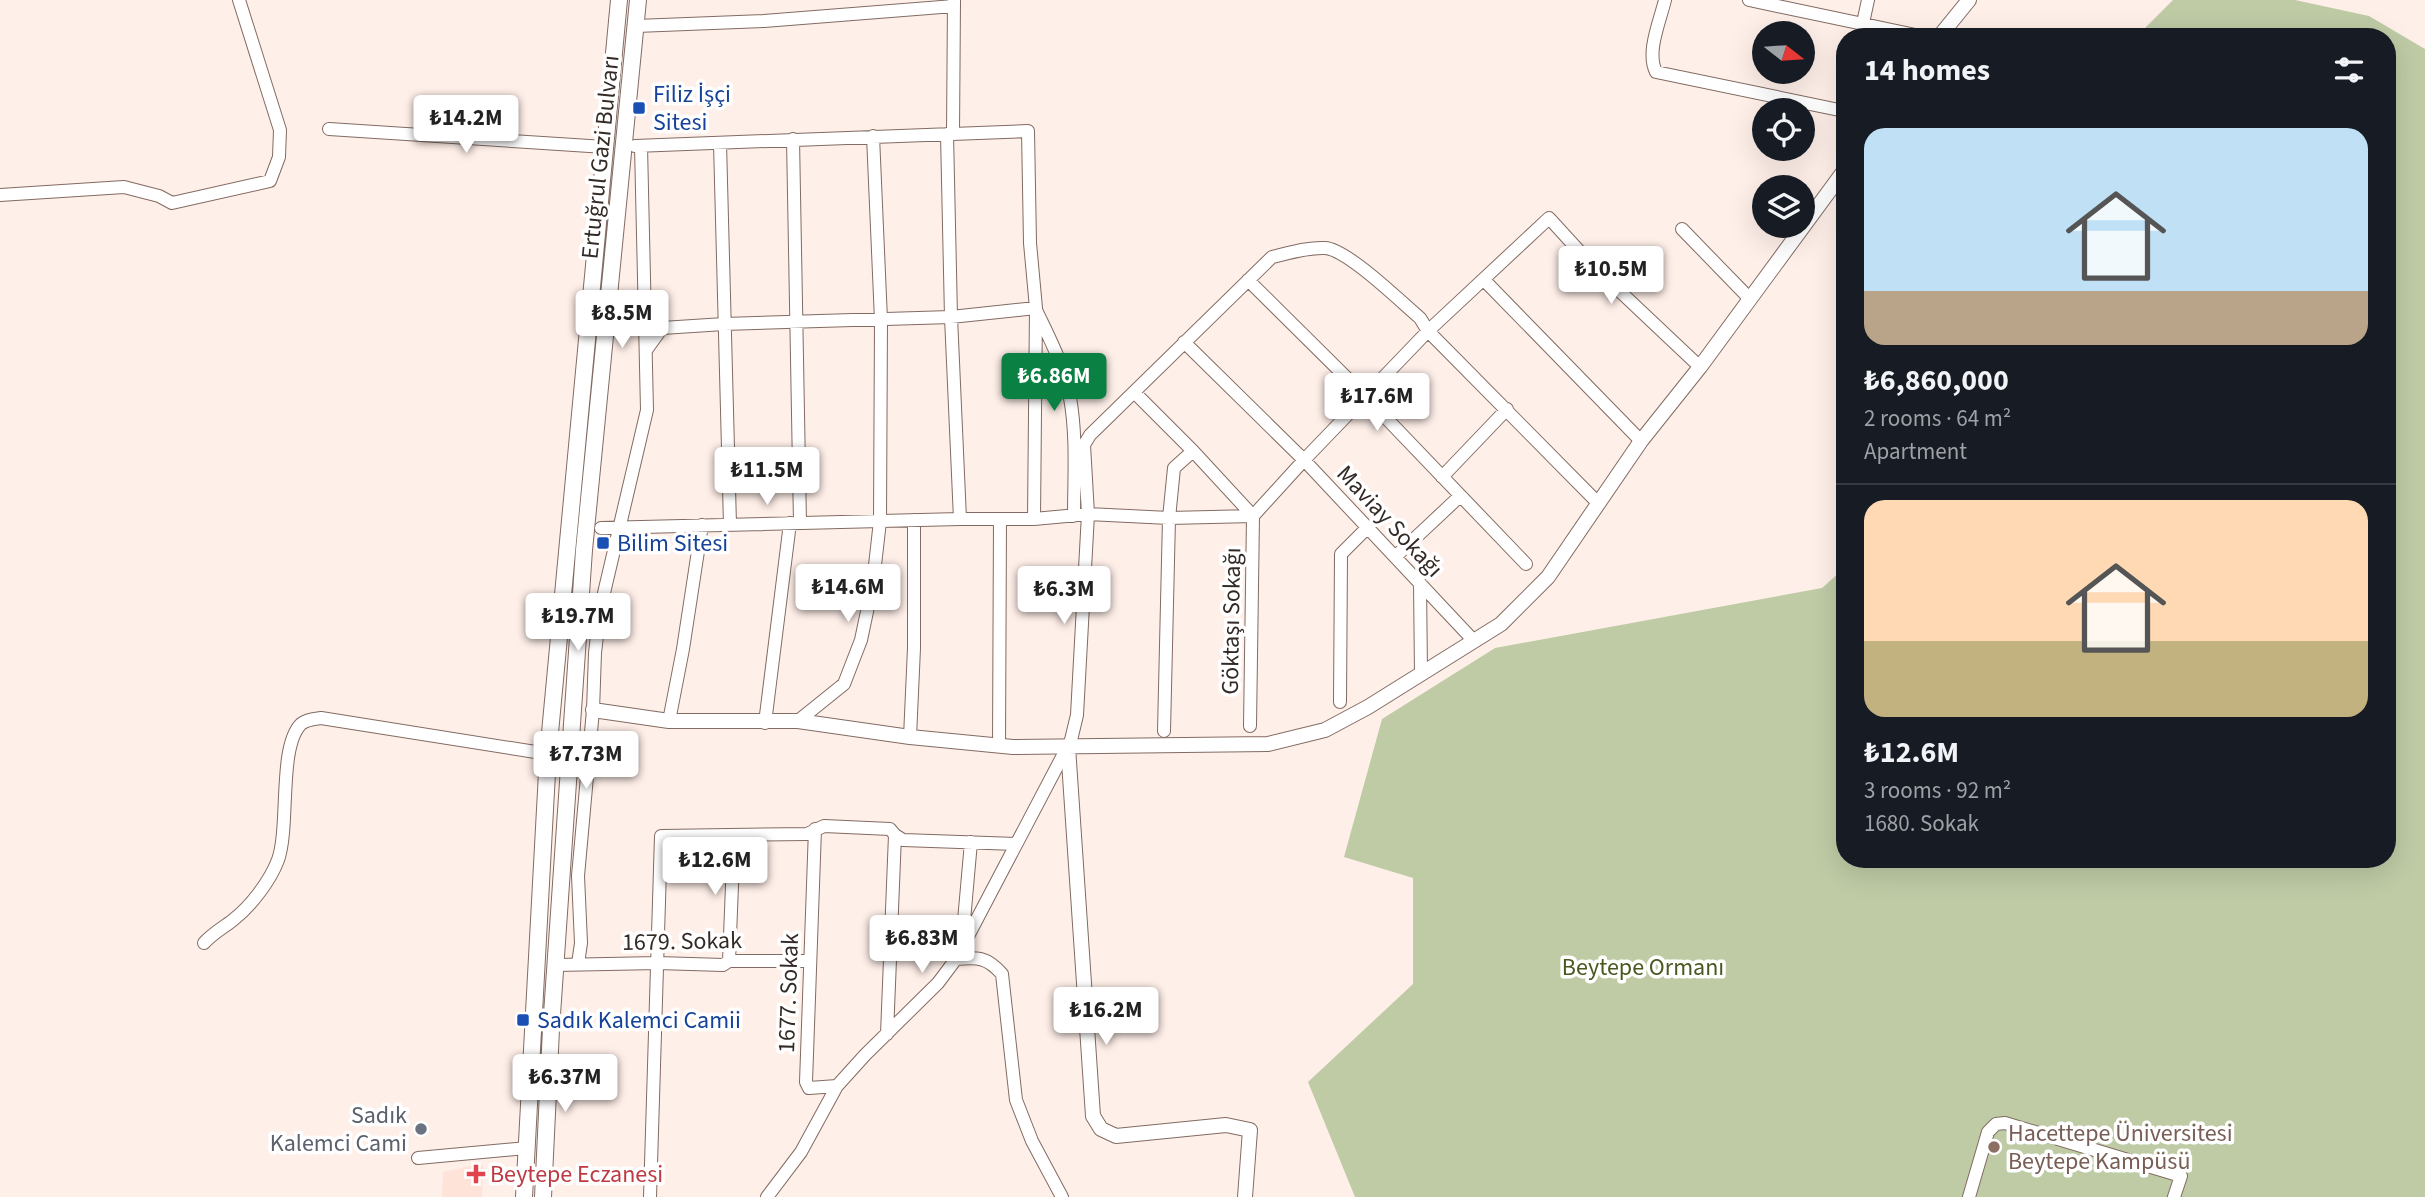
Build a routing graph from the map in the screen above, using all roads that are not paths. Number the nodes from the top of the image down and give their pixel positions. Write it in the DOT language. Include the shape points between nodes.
graph roads {
  1 [pos="239,0"];
  2 [pos="619,0"];
  3 [pos="638,0"];
  4 [pos="1665,0"];
  5 [pos="1749,0"];
  6 [pos="1868,0"];
  7 [pos="1969,0"];
  8 [pos="954,3"];
  9 [pos="1863,23"];
  10 [pos="636,26"];
  11 [pos="1885,28"];
  12 [pos="1946,28"];
  13 [pos="1836,109"];
  14 [pos="329,129"];
  15 [pos="950,134"];
  16 [pos="873,136"];
  17 [pos="793,139"];
  18 [pos="720,143"];
  19 [pos="633,146"];
  20 [pos="605,147"];
  21 [pos="1836,182"];
  22 [pos="0,195"];
  23 [pos="1682,229"];
  24 [pos="1248,280"];
  25 [pos="1484,280"];
  26 [pos="1750,299"];
  27 [pos="1036,308"];
  28 [pos="951,317"];
  29 [pos="881,320"];
  30 [pos="796,321"];
  31 [pos="724,324"];
  32 [pos="1428,331"];
  33 [pos="1184,342"];
  34 [pos="647,349"];
  35 [pos="1700,367"];
  36 [pos="1134,392"];
  37 [pos="1365,396"];
  38 [pos="1507,409"];
  39 [pos="1641,441"];
  40 [pos="1193,451"];
  41 [pos="1304,460"];
  42 [pos="1442,477"];
  43 [pos="1460,496"];
  44 [pos="1598,503"];
  45 [pos="588,508"];
  46 [pos="1088,514"];
  47 [pos="1074,516"];
  48 [pos="1253,516"];
  49 [pos="1169,517"];
  50 [pos="960,519"];
  51 [pos="1000,519"];
  52 [pos="1034,519"];
  53 [pos="914,520"];
  54 [pos="880,521"];
  55 [pos="795,523"];
  56 [pos="702,525"];
  57 [pos="730,525"];
  58 [pos="1368,527"];
  59 [pos="601,528"];
  60 [pos="621,529"];
  61 [pos="584,550"];
  62 [pos="1395,557"];
  63 [pos="1526,564"];
  64 [pos="1420,583"];
  65 [pos="1474,641"];
  66 [pos="1422,674"];
  67 [pos="1340,702"];
  68 [pos="593,710"];
  69 [pos="669,721"];
  70 [pos="798,721"];
  71 [pos="765,723"];
  72 [pos="1251,726"];
  73 [pos="1164,731"];
  74 [pos="910,737"];
  75 [pos="999,746"];
  76 [pos="1068,747"];
  77 [pos="548,754"];
  78 [pos="815,829"];
  79 [pos="734,835"];
  80 [pos="895,835"];
  81 [pos="971,842"];
  82 [pos="1016,844"];
  83 [pos="204,943"];
  84 [pos="959,954"];
  85 [pos="729,961"];
  86 [pos="809,961"];
  87 [pos="658,962"];
  88 [pos="578,964"];
  89 [pos="556,965"];
  90 [pos="887,1034"];
  91 [pos="837,1086"];
  92 [pos="527,1148"];
  93 [pos="418,1158"];
  94 [pos="524,1197"];
  95 [pos="542,1197"];
  96 [pos="650,1197"];
  97 [pos="767,1197"];
  98 [pos="1062,1197"];
  99 [pos="1245,1197"];
  100 [pos="1969,1197"];
  101 [pos="2174,1197"];
  1 -- 22 [label="street" via="280,130 279,157 270,181 172,203 124,187"];
  2 -- 20 [label="main road, Ertuğrul Gazi Bulvarı"];
  3 -- 10 [label="main road, Ertuğrul Gazi Bulvarı"];
  4 -- 13 [label="street" via="1653,52 1656,72"];
  5 -- 9 [label="street"];
  6 -- 9 [label="street"];
  7 -- 12 [label="street"];
  8 -- 10 [label="street" via="764,21"];
  8 -- 15 [label="street"];
  9 -- 11 [label="street"];
  10 -- 19 [label="main road, Ertuğrul Gazi Bulvarı"];
  14 -- 20 [label="street"];
  15 -- 16 [label="street"];
  15 -- 27 [label="street" via="1028,131"];
  15 -- 28 [label="street"];
  16 -- 17 [label="street"];
  16 -- 29 [label="street"];
  17 -- 18 [label="street"];
  17 -- 30 [label="street"];
  18 -- 19 [label="street"];
  18 -- 31 [label="street"];
  19 -- 34 [label="street"];
  19 -- 45 [label="main road, Ertuğrul Gazi Bulvarı"];
  20 -- 77 [label="main road, Ertuğrul Gazi Bulvarı"];
  21 -- 26 [label="street"];
  23 -- 26 [label="street"];
  24 -- 32 [label="street" via="1272,257 1328,247 1345,255 1420,318"];
  24 -- 33 [label="street"];
  24 -- 37 [label="street"];
  25 -- 32 [label="street"];
  25 -- 35 [label="street" via="1549,218"];
  25 -- 39 [label="street"];
  26 -- 35 [label="street"];
  27 -- 28 [label="street"];
  27 -- 47 [label="street" via="1070,397"];
  27 -- 52 [label="street"];
  28 -- 29 [label="street"];
  28 -- 50 [label="street"];
  29 -- 30 [label="street"];
  29 -- 54 [label="street"];
  30 -- 31 [label="street"];
  30 -- 55 [label="street"];
  31 -- 34 [label="street" via="662,328"];
  31 -- 57 [label="street"];
  32 -- 37 [label="street"];
  32 -- 38 [label="street"];
  33 -- 36 [label="street"];
  33 -- 41 [label="street, Maviay Sokağı"];
  34 -- 60 [label="street" via="647,411"];
  35 -- 39 [label="street"];
  36 -- 40 [label="street"];
  36 -- 46 [label="street" via="1084,445"];
  37 -- 41 [label="street"];
  37 -- 42 [label="street"];
  38 -- 42 [label="street"];
  38 -- 44 [label="street"];
  39 -- 44 [label="street"];
  40 -- 48 [label="street"];
  40 -- 49 [label="street" via="1174,468"];
  41 -- 48 [label="street"];
  41 -- 58 [label="street, Maviay Sokağı"];
  42 -- 43 [label="street"];
  43 -- 62 [label="street"];
  43 -- 63 [label="street"];
  44 -- 65 [label="street" via="1548,577 1501,624"];
  45 -- 59 [label="street"];
  45 -- 61 [label="main road, Ertuğrul Gazi Bulvarı"];
  46 -- 47 [label="street"];
  46 -- 49 [label="street"];
  46 -- 76 [label="street" via="1077,715"];
  47 -- 52 [label="street"];
  48 -- 49 [label="street"];
  48 -- 72 [label="street, Göktaşı Sokağı"];
  49 -- 73 [label="street"];
  50 -- 51 [label="street"];
  50 -- 53 [label="street"];
  51 -- 52 [label="street"];
  51 -- 75 [label="street"];
  53 -- 54 [label="street"];
  53 -- 74 [label="street"];
  54 -- 55 [label="street"];
  54 -- 70 [label="street" via="862,639 844,684"];
  55 -- 57 [label="street"];
  55 -- 71 [label="street"];
  56 -- 57 [label="street"];
  56 -- 60 [label="street"];
  56 -- 69 [label="street"];
  58 -- 62 [label="street, Maviay Sokağı"];
  58 -- 67 [label="street" via="1341,554"];
  59 -- 60 [label="street"];
  59 -- 61 [label="street"];
  60 -- 68 [label="street" via="600,610"];
  61 -- 89 [label="main road, Ertuğrul Gazi Bulvarı"];
  62 -- 64 [label="street, Maviay Sokağı"];
  64 -- 65 [label="street, Maviay Sokağı"];
  64 -- 66 [label="street"];
  65 -- 66 [label="street"];
  66 -- 76 [label="street" via="1325,730 1281,742"];
  68 -- 69 [label="street"];
  68 -- 88 [label="street" via="578,876"];
  69 -- 71 [label="street"];
  70 -- 71 [label="street"];
  70 -- 74 [label="street"];
  74 -- 75 [label="street"];
  75 -- 76 [label="street"];
  76 -- 82 [label="street"];
  76 -- 99 [label="street" via="1093,1116 1101,1129 1116,1136 1226,1125 1250,1130"];
  77 -- 83 [label="street" via="321,718 302,723 289,757 278,860 261,890 235,919"];
  77 -- 92 [label="main road, Ertuğrul Gazi Bulvarı"];
  78 -- 79 [label="street" via="807,834"];
  78 -- 80 [label="street" via="890,829"];
  78 -- 86 [label="street, 1677. Sokak"];
  79 -- 85 [label="street"];
  79 -- 87 [label="street" via="661,836"];
  80 -- 81 [label="street" via="903,840"];
  80 -- 90 [label="street"];
  81 -- 82 [label="street"];
  81 -- 84 [label="street"];
  82 -- 84 [label="street"];
  84 -- 90 [label="street" via="938,983"];
  84 -- 98 [label="street" via="993,964 1002,974 1016,1100"];
  85 -- 86 [label="street, 1679. Sokak"];
  85 -- 87 [label="street, 1679. Sokak" via="723,965"];
  86 -- 91 [label="street, 1677. Sokak" via="806,1082 809,1088"];
  87 -- 88 [label="street, 1679. Sokak"];
  87 -- 96 [label="street"];
  88 -- 89 [label="street, 1679. Sokak"];
  89 -- 95 [label="main road, Ertuğrul Gazi Bulvarı"];
  90 -- 91 [label="street"];
  91 -- 97 [label="street" via="801,1152"];
  92 -- 93 [label="street"];
  92 -- 94 [label="main road, Ertuğrul Gazi Bulvarı"];
  100 -- 101 [label="street" via="1988,1132 2005,1122 2180,1175"];
}
